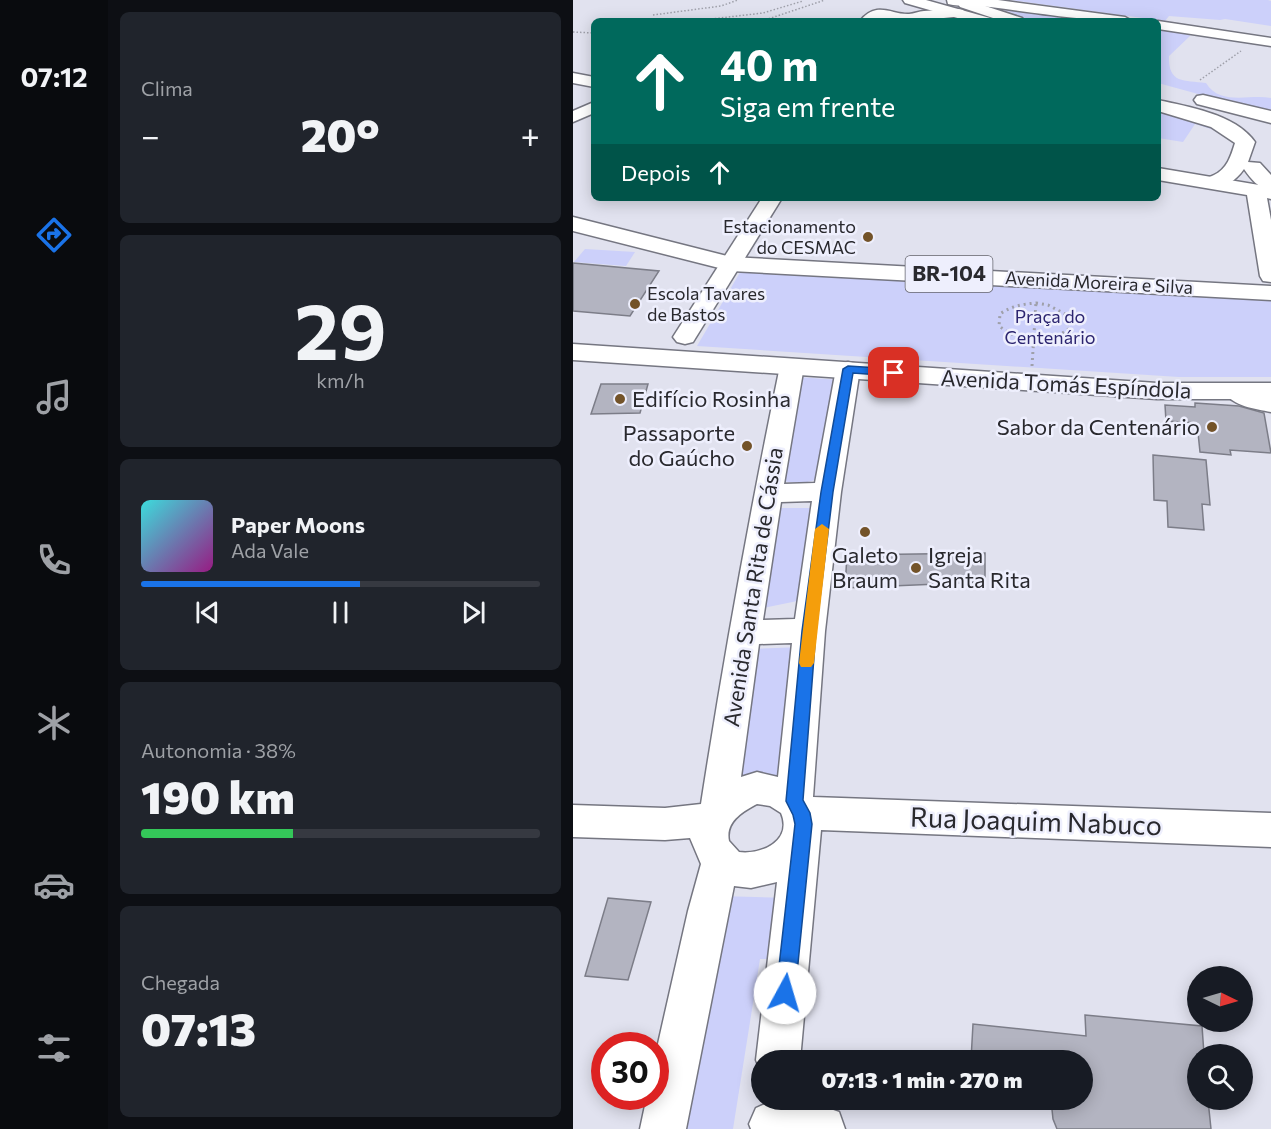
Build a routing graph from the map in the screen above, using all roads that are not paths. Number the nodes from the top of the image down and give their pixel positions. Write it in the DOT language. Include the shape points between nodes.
graph roads {
  1 [pos="915,0"];
  2 [pos="954,4"];
  3 [pos="872,18"];
  4 [pos="902,18"];
  5 [pos="980,18"];
  6 [pos="1006,18"];
  7 [pos="1103,18"];
  8 [pos="1161,25"];
  9 [pos="1264,40"];
  10 [pos="573,78"];
  11 [pos="591,81"];
  12 [pos="1161,89"];
  13 [pos="1161,97"];
  14 [pos="1161,106"];
  15 [pos="591,108"];
  16 [pos="573,117"];
  17 [pos="1271,117"];
  18 [pos="1271,126"];
  19 [pos="1259,158"];
  20 [pos="1161,174"];
  21 [pos="1212,183"];
  22 [pos="1259,189"];
  23 [pos="770,201"];
  24 [pos="573,224"];
  25 [pos="631,238"];
  26 [pos="573,243"];
  27 [pos="731,264"];
  28 [pos="1271,276"];
  29 [pos="1271,293"];
  30 [pos="685,337"];
  31 [pos="573,352"];
  32 [pos="792,366"];
  33 [pos="848,369"];
  34 [pos="1271,391"];
  35 [pos="1236,393"];
  36 [pos="1271,404"];
  37 [pos="827,492"];
  38 [pos="767,493"];
  39 [pos="809,631"];
  40 [pos="743,632"];
  41 [pos="799,817"];
  42 [pos="573,821"];
  43 [pos="1271,830"];
  44 [pos="715,831"];
  45 [pos="780,1050"];
  46 [pos="773,1117"];
  47 [pos="663,1129"];
  48 [pos="822,1129"];
  1 -- 2 [label="main road"];
  1 -- 4 [label="street"];
  2 -- 4 [label="street"];
  2 -- 5 [label="main road"];
  2 -- 6 [label="main road"];
  2 -- 7 [label="street" via="976,1"];
  3 -- 4 [label="street"];
  8 -- 9 [label="street"];
  10 -- 11 [label="street"];
  12 -- 17 [label="main road"];
  13 -- 18 [label="main road"];
  14 -- 21 [label="main road" via="1221,124 1245,142 1234,171"];
  15 -- 16 [label="street"];
  19 -- 22 [label="main road" via="1247,177"];
  20 -- 21 [label="street"];
  21 -- 22 [label="street"];
  22 -- 28 [label="street"];
  23 -- 27 [label="street"];
  24 -- 25 [label="main road, Avenida Moreira e Silva / BR-104"];
  25 -- 26 [label="main road"];
  25 -- 27 [label="main road, Avenida Moreira e Silva / BR-104"];
  27 -- 29 [label="main road, Avenida Moreira e Silva / BR-104"];
  27 -- 30 [label="street"];
  31 -- 32 [label="main road, Avenida Tomás Espíndola"];
  32 -- 33 [label="main road, Avenida Tomás Espíndola"];
  32 -- 38 [label="street, Avenida Santa Rita de Cássia"];
  33 -- 35 [label="main road, Avenida Tomás Espíndola"];
  33 -- 37 [label="street"];
  34 -- 35 [label="main road, Avenida Tomás Espíndola"];
  35 -- 36 [label="street"];
  37 -- 38 [label="street"];
  37 -- 39 [label="street"];
  38 -- 40 [label="street, Avenida Santa Rita de Cássia"];
  39 -- 40 [label="street"];
  39 -- 41 [label="street"];
  40 -- 44 [label="street, Avenida Santa Rita de Cássia"];
  41 -- 43 [label="street, Rua Joaquim Nabuco"];
  41 -- 44 [label="street" via="784,793 756,788 729,799"];
  41 -- 44 [label="street" via="786,858 760,870 732,867"];
  41 -- 45 [label="street"];
  42 -- 44 [label="street" via="665,824"];
  44 -- 47 [label="street, Avenida Santa Rita de Cássia" via="708,911"];
  46 -- 48 [label="street"];
}
